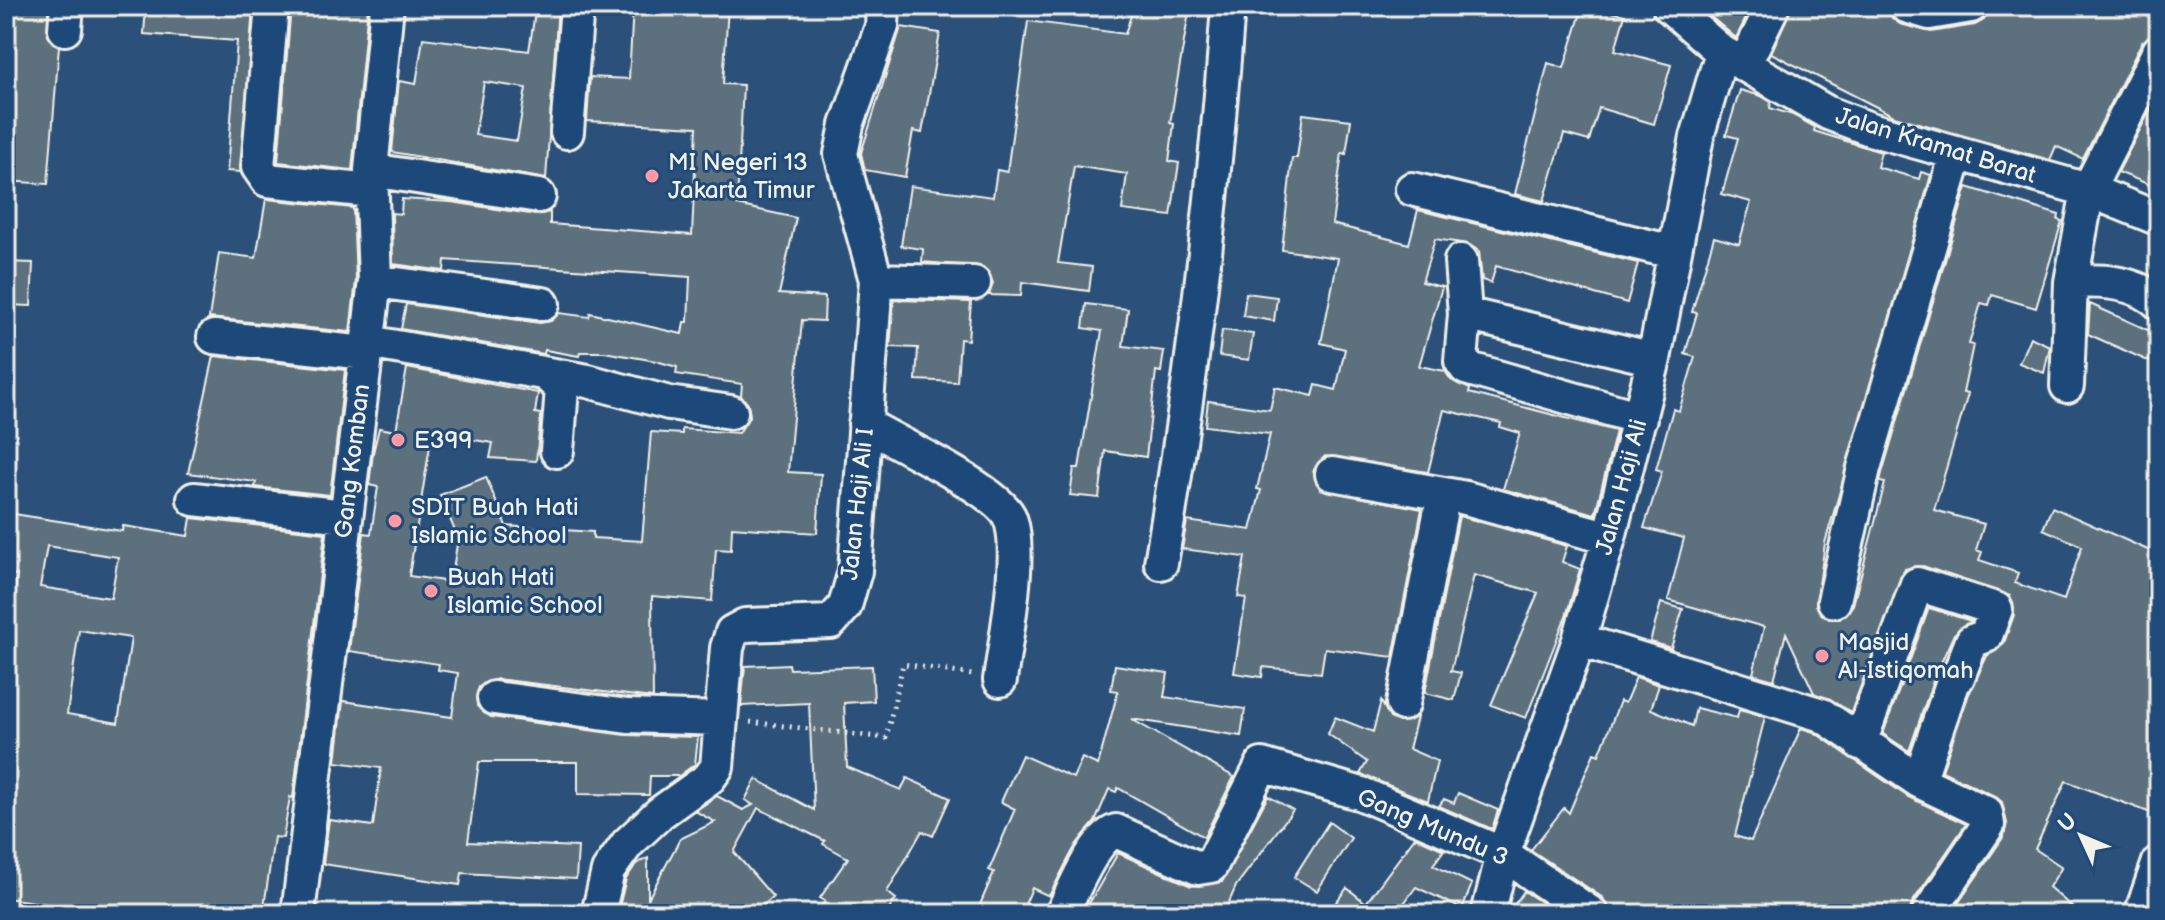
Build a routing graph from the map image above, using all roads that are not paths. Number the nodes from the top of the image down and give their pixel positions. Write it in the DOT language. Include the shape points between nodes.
graph roads {
  1 [pos="272,6"];
  2 [pos="387,6"];
  3 [pos="577,6"];
  4 [pos="883,6"];
  5 [pos="1228,6"];
  6 [pos="1669,6"];
  7 [pos="1773,6"];
  8 [pos="1906,6"];
  9 [pos="1971,6"];
  10 [pos="2159,51"];
  11 [pos="1733,58"];
  12 [pos="567,132"];
  13 [pos="1957,153"];
  14 [pos="371,180"];
  15 [pos="1412,189"];
  16 [pos="2088,190"];
  17 [pos="539,196"];
  18 [pos="2159,219"];
  19 [pos="1673,252"];
  20 [pos="1461,261"];
  21 [pos="876,280"];
  22 [pos="375,281"];
  23 [pos="2071,282"];
  24 [pos="974,283"];
  25 [pos="2159,303"];
  26 [pos="543,304"];
  27 [pos="1465,314"];
  28 [pos="214,337"];
  29 [pos="367,347"];
  30 [pos="1654,359"];
  31 [pos="549,377"];
  32 [pos="2067,386"];
  33 [pos="731,412"];
  34 [pos="1640,418"];
  35 [pos="865,424"];
  36 [pos="557,451"];
  37 [pos="1332,474"];
  38 [pos="1444,494"];
  39 [pos="194,499"];
  40 [pos="345,516"];
  41 [pos="1609,538"];
  42 [pos="1161,563"];
  43 [pos="1834,601"];
  44 [pos="1579,640"];
  45 [pos="1000,680"];
  46 [pos="494,698"];
  47 [pos="1403,704"];
  48 [pos="721,719"];
  49 [pos="1860,743"];
  50 [pos="1919,781"];
  51 [pos="1503,854"];
  52 [pos="2159,862"];
  53 [pos="298,914"];
  54 [pos="598,914"];
  55 [pos="1062,914"];
  56 [pos="1488,914"];
  57 [pos="1592,914"];
  58 [pos="1928,914"];
  59 [pos="2141,914"];
  1 -- 14 [label="street" via="261,176 310,187"];
  2 -- 14 [label="street, Gang Komban"];
  3 -- 12 [label="street"];
  4 -- 21 [label="street, Jalan Haji Ali I" via="882,26 841,154"];
  5 -- 42 [label="street" via="1216,174"];
  6 -- 11 [label="street, Jalan Kramat Barat"];
  7 -- 11 [label="street, Jalan Haji Ali"];
  8 -- 9 [label="street" via="1929,13"];
  10 -- 16 [label="street"];
  11 -- 13 [label="street, Jalan Kramat Barat" via="1828,113"];
  11 -- 19 [label="street, Jalan Haji Ali" via="1697,137"];
  13 -- 16 [label="street, Jalan Kramat Barat"];
  13 -- 43 [label="street" via="1864,468"];
  14 -- 17 [label="street"];
  14 -- 22 [label="street, Gang Komban"];
  15 -- 19 [label="street"];
  16 -- 18 [label="street, Jalan Kramat Barat"];
  16 -- 23 [label="street"];
  19 -- 30 [label="street, Jalan Haji Ali"];
  20 -- 27 [label="street"];
  21 -- 24 [label="street"];
  21 -- 35 [label="street, Jalan Haji Ali I"];
  22 -- 26 [label="street"];
  22 -- 29 [label="street, Gang Komban"];
  23 -- 25 [label="street" via="2102,280 2143,292"];
  23 -- 32 [label="street"];
  27 -- 30 [label="street"];
  27 -- 34 [label="street" via="1461,361 1466,368"];
  28 -- 29 [label="street"];
  29 -- 31 [label="street"];
  29 -- 40 [label="street, Gang Komban"];
  30 -- 34 [label="street, Jalan Haji Ali"];
  31 -- 33 [label="street"];
  31 -- 36 [label="street" via="562,389"];
  34 -- 41 [label="street, Jalan Haji Ali"];
  35 -- 45 [label="street" via="988,495 1009,515 1016,543"];
  35 -- 48 [label="street, Jalan Haji Ali I" via="855,571 845,606 831,622 745,625 732,632"];
  37 -- 38 [label="street"];
  38 -- 41 [label="street"];
  38 -- 47 [label="street"];
  39 -- 40 [label="street"];
  40 -- 53 [label="street, Gang Komban"];
  41 -- 44 [label="street, Jalan Haji Ali"];
  44 -- 49 [label="street" via="1822,715"];
  44 -- 51 [label="street, Jalan Haji Ali"];
  46 -- 48 [label="street" via="628,716"];
  48 -- 54 [label="street, Jalan Haji Ali I" via="717,767 627,844 608,871"];
  49 -- 50 [label="street"];
  49 -- 50 [label="street" via="1917,584 1996,609 1986,636 1972,641 1952,684"];
  50 -- 58 [label="street" via="1989,819"];
  51 -- 55 [label="street, Gang Mundu 3" via="1362,794 1262,765 1211,866 1198,868 1122,832 1109,834"];
  51 -- 56 [label="street, Jalan Haji Ali"];
  51 -- 57 [label="street, Gang Mundu 3"];
  52 -- 59 [label="street"];
}
